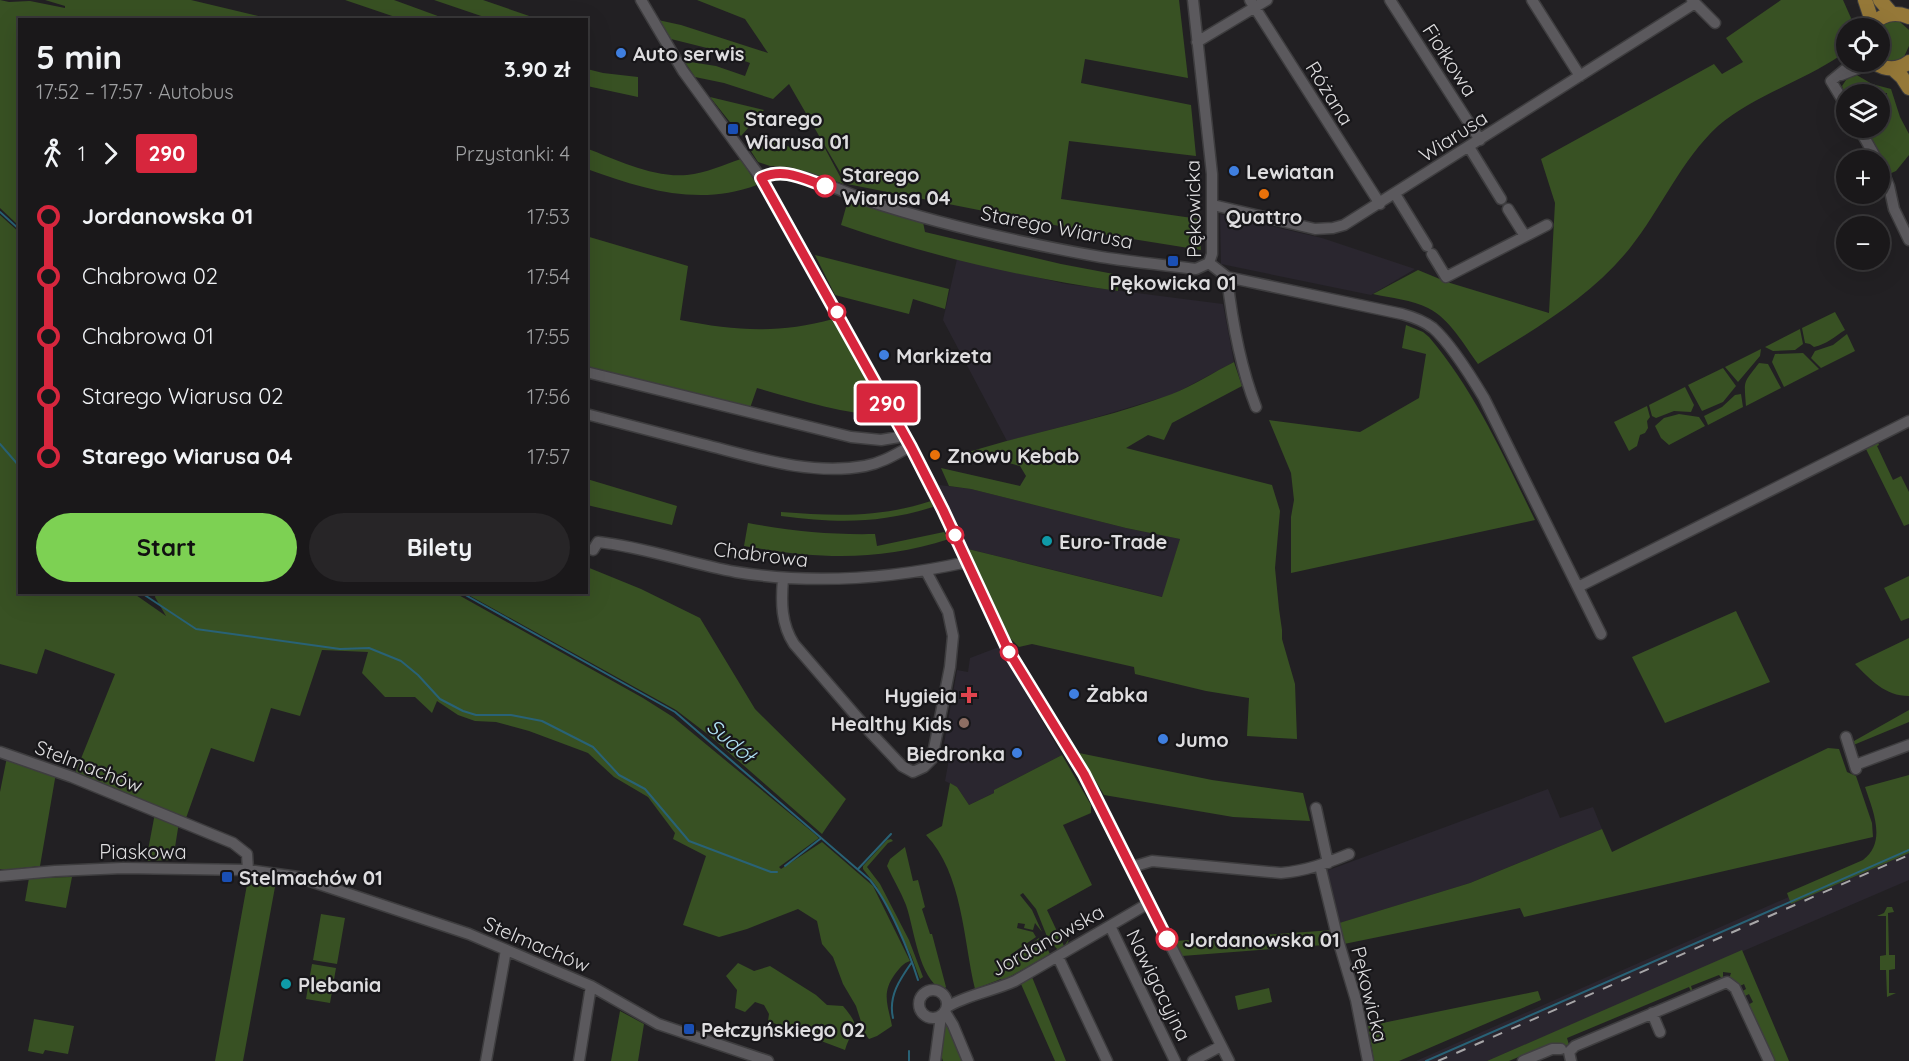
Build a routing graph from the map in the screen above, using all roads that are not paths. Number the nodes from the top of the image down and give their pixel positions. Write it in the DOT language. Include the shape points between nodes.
graph roads {
  1 [pos="641,0"];
  2 [pos="1192,0"];
  3 [pos="1267,0"];
  4 [pos="1390,0"];
  5 [pos="1532,0"];
  6 [pos="1865,0"];
  7 [pos="1880,0"];
  8 [pos="1693,2"];
  9 [pos="1252,4"];
  10 [pos="1892,14"];
  11 [pos="1909,17"];
  12 [pos="1870,18"];
  13 [pos="1881,18"];
  14 [pos="1715,23"];
  15 [pos="1197,42"];
  16 [pos="1909,62"];
  17 [pos="1890,68"];
  18 [pos="1893,69"];
  19 [pos="1843,72"];
  20 [pos="1848,72"];
  21 [pos="1840,75"];
  22 [pos="1580,76"];
  23 [pos="1909,88"];
  24 [pos="1836,89"];
  25 [pos="1480,140"];
  26 [pos="1469,147"];
  27 [pos="761,178"];
  28 [pos="1890,191"];
  29 [pos="1395,194"];
  30 [pos="1501,199"];
  31 [pos="1380,204"];
  32 [pos="1213,205"];
  33 [pos="1508,209"];
  34 [pos="1547,225"];
  35 [pos="1525,236"];
  36 [pos="1909,240"];
  37 [pos="1209,263"];
  38 [pos="1227,278"];
  39 [pos="588,372"];
  40 [pos="1256,407"];
  41 [pos="588,415"];
  42 [pos="1909,421"];
  43 [pos="905,436"];
  44 [pos="911,447"];
  45 [pos="593,550"];
  46 [pos="967,562"];
  47 [pos="926,571"];
  48 [pos="783,579"];
  49 [pos="1578,587"];
  50 [pos="1601,634"];
  51 [pos="1846,737"];
  52 [pos="1909,745"];
  53 [pos="0,752"];
  54 [pos="1316,808"];
  55 [pos="1349,854"];
  56 [pos="1324,864"];
  57 [pos="1132,867"];
  58 [pos="248,870"];
  59 [pos="287,874"];
  60 [pos="0,876"];
  61 [pos="1149,903"];
  62 [pos="423,918"];
  63 [pos="1110,926"];
  64 [pos="419,930"];
  65 [pos="506,950"];
  66 [pos="1058,957"];
  67 [pos="591,986"];
  68 [pos="944,1008"];
  69 [pos="1652,1013"];
  70 [pos="927,1017"];
  71 [pos="1660,1032"];
  72 [pos="1221,1046"];
  73 [pos="936,1047"];
  74 [pos="1561,1049"];
  75 [pos="486,1061"];
  76 [pos="579,1061"];
  77 [pos="768,1061"];
  78 [pos="935,1061"];
  79 [pos="968,1061"];
  80 [pos="1107,1061"];
  81 [pos="1175,1061"];
  82 [pos="1193,1061"];
  83 [pos="1229,1061"];
  84 [pos="1368,1061"];
  85 [pos="1523,1061"];
  86 [pos="1571,1061"];
  87 [pos="1769,1061"];
  1 -- 27 [label="street" via="684,71"];
  2 -- 15 [label="street, Pękowicka"];
  3 -- 9 [label="street"];
  4 -- 25 [label="street, Fiołkowa"];
  5 -- 22 [label="street"];
  6 -- 12 [label="main road"];
  7 -- 10 [label="main road"];
  8 -- 14 [label="street"];
  8 -- 22 [label="street, Wiarusa"];
  9 -- 15 [label="street"];
  9 -- 31 [label="street, Różana"];
  10 -- 11 [label="main road"];
  10 -- 13 [label="main road"];
  15 -- 32 [label="street, Pękowicka"];
  16 -- 18 [label="main road"];
  17 -- 18 [label="main road"];
  18 -- 23 [label="main road"];
  19 -- 21 [label="street"];
  20 -- 21 [label="street"];
  21 -- 24 [label="street" via="1831,81"];
  22 -- 25 [label="street, Wiarusa"];
  25 -- 26 [label="street, Wiarusa"];
  26 -- 29 [label="street, Wiarusa"];
  26 -- 30 [label="street"];
  27 -- 37 [label="street, Starego Wiarusa" via="775,173 797,176 960,226 1103,257 1196,269"];
  27 -- 43 [label="street"];
  28 -- 36 [label="street" via="1894,210"];
  29 -- 31 [label="street, Wiarusa"];
  29 -- 35 [label="street" via="1446,277"];
  31 -- 32 [label="street, Wiarusa" via="1344,225 1321,230"];
  32 -- 37 [label="street, Pękowicka"];
  33 -- 35 [label="street"];
  34 -- 35 [label="street"];
  37 -- 38 [label="street, Pękowicka"];
  38 -- 40 [label="street, Pękowicka" via="1242,362"];
  38 -- 49 [label="street" via="1402,314 1434,329 1479,390"];
  39 -- 43 [label="street" via="851,437 881,440"];
  41 -- 44 [label="street" via="757,458 809,467 866,466"];
  42 -- 49 [label="street"];
  43 -- 44 [label="street"];
  44 -- 46 [label="street"];
  45 -- 48 [label="street, Chabrowa" via="598,542 615,544 691,563"];
  46 -- 47 [label="street, Chabrowa"];
  46 -- 57 [label="street" via="1009,652 1084,774"];
  47 -- 48 [label="street, Chabrowa" via="881,578"];
  47 -- 48 [label="street" via="948,612 953,636 932,759 913,772 902,766 870,732 794,644 784,621"];
  49 -- 50 [label="street"];
  51 -- 52 [label="street" via="1855,767"];
  53 -- 58 [label="street, Stelmachów" via="233,843 247,854"];
  54 -- 56 [label="street, Pękowicka"];
  55 -- 56 [label="street"];
  56 -- 57 [label="street" via="1281,873 1152,861"];
  56 -- 84 [label="street, Pękowicka"];
  57 -- 61 [label="street"];
  58 -- 59 [label="street, Piaskowa"];
  58 -- 60 [label="street, Piaskowa" via="112,869"];
  59 -- 62 [label="street, Stelmachów"];
  61 -- 63 [label="street, Jordanowska"];
  61 -- 72 [label="street"];
  62 -- 64 [label="street"];
  62 -- 65 [label="street, Stelmachów"];
  63 -- 66 [label="street, Jordanowska"];
  63 -- 81 [label="street, Nawigacyjna"];
  65 -- 67 [label="street, Stelmachów"];
  65 -- 75 [label="street"];
  66 -- 68 [label="street, Jordanowska" via="1000,988"];
  66 -- 80 [label="street"];
  67 -- 76 [label="street"];
  67 -- 77 [label="street, Stelmachów" via="668,1028"];
  68 -- 70 [label="street" via="934,1018"];
  68 -- 70 [label="street" via="934,990 922,996 919,1009"];
  68 -- 73 [label="street"];
  68 -- 79 [label="street"];
  69 -- 71 [label="street"];
  69 -- 86 [label="street" via="1575,1046 1570,1050"];
  69 -- 87 [label="street" via="1730,983 1736,988"];
  70 -- 73 [label="street"];
  72 -- 82 [label="street, Nawigacyjna"];
  72 -- 83 [label="street"];
  73 -- 78 [label="street"];
  74 -- 85 [label="street"];
}
